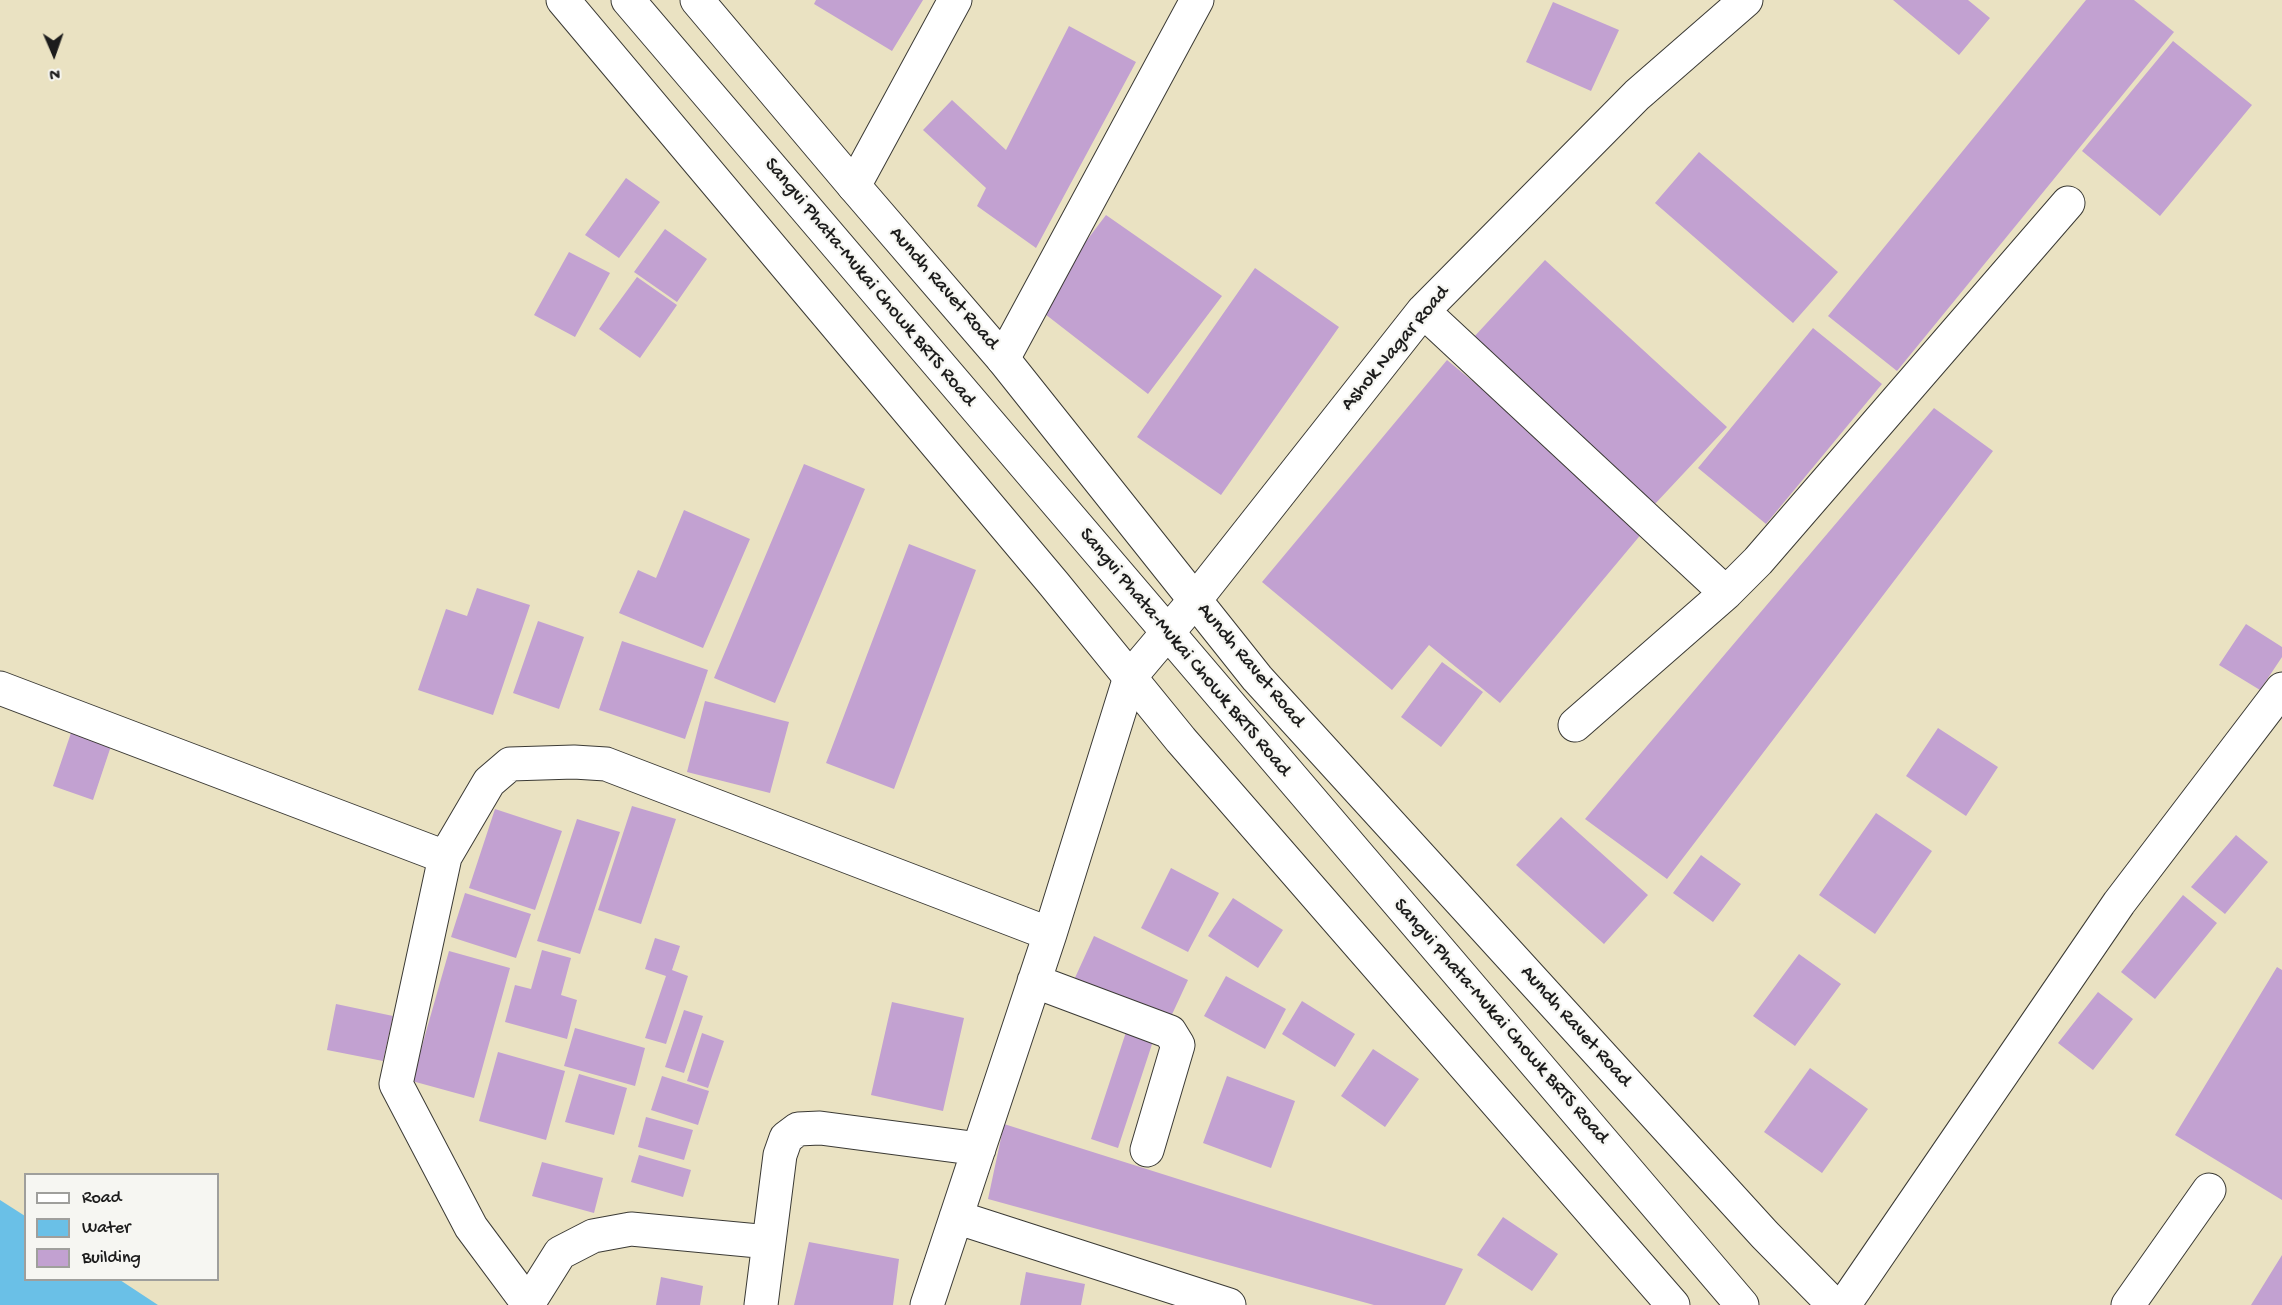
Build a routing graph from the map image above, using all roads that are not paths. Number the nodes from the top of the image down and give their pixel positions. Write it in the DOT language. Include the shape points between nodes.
graph roads {
  1 [pos="562,0"];
  2 [pos="628,0"];
  3 [pos="697,0"];
  4 [pos="956,0"];
  5 [pos="1197,0"];
  6 [pos="1746,0"];
  7 [pos="854,186"];
  8 [pos="2068,203"];
  9 [pos="1423,311"];
  10 [pos="1003,359"];
  11 [pos="1726,593"];
  12 [pos="1195,600"];
  13 [pos="1167,633"];
  14 [pos="1130,676"];
  15 [pos="0,688"];
  16 [pos="2282,689"];
  17 [pos="1575,725"];
  18 [pos="445,856"];
  19 [pos="1050,934"];
  20 [pos="1034,981"];
  21 [pos="979,1149"];
  22 [pos="1147,1150"];
  23 [pos="2209,1190"];
  24 [pos="956,1217"];
  25 [pos="769,1242"];
  26 [pos="1211,1302"];
  27 [pos="529,1304"];
  28 [pos="1671,1304"];
  29 [pos="761,1305"];
  30 [pos="927,1305"];
  31 [pos="1742,1305"];
  32 [pos="1834,1305"];
  33 [pos="1844,1305"];
  34 [pos="2128,1305"];
  1 -- 14 [label="street"];
  2 -- 13 [label="street, Sangvi Phata-Mukai Chowk BRTS Road"];
  3 -- 7 [label="street, Aundh Ravet Road"];
  4 -- 7 [label="street"];
  5 -- 10 [label="street"];
  6 -- 9 [label="street, Ashok Nagar Road" via="1637,95"];
  7 -- 10 [label="street, Aundh Ravet Road"];
  8 -- 11 [label="street" via="1766,552"];
  9 -- 11 [label="street"];
  9 -- 12 [label="street, Ashok Nagar Road"];
  10 -- 12 [label="street, Aundh Ravet Road"];
  11 -- 17 [label="street"];
  12 -- 13 [label="street, Ashok Nagar Road"];
  12 -- 32 [label="street, Aundh Ravet Road" via="1257,678 1765,1235"];
  13 -- 14 [label="street, Ashok Nagar Road"];
  13 -- 31 [label="street, Sangvi Phata-Mukai Chowk BRTS Road"];
  14 -- 19 [label="street"];
  14 -- 28 [label="street" via="1181,740"];
  15 -- 18 [label="street"];
  16 -- 33 [label="street" via="2119,903"];
  18 -- 19 [label="street" via="489,782 510,764 606,764"];
  18 -- 27 [label="street" via="396,1084 471,1227"];
  19 -- 20 [label="street"];
  20 -- 21 [label="street"];
  20 -- 22 [label="street" via="1170,1032 1178,1045"];
  21 -- 24 [label="street"];
  21 -- 25 [label="street" via="820,1128 798,1129 786,1138 780,1155"];
  23 -- 34 [label="street"];
  24 -- 26 [label="street"];
  24 -- 30 [label="street"];
  25 -- 27 [label="street" via="631,1229 593,1236 560,1253"];
  25 -- 29 [label="street"];
}
